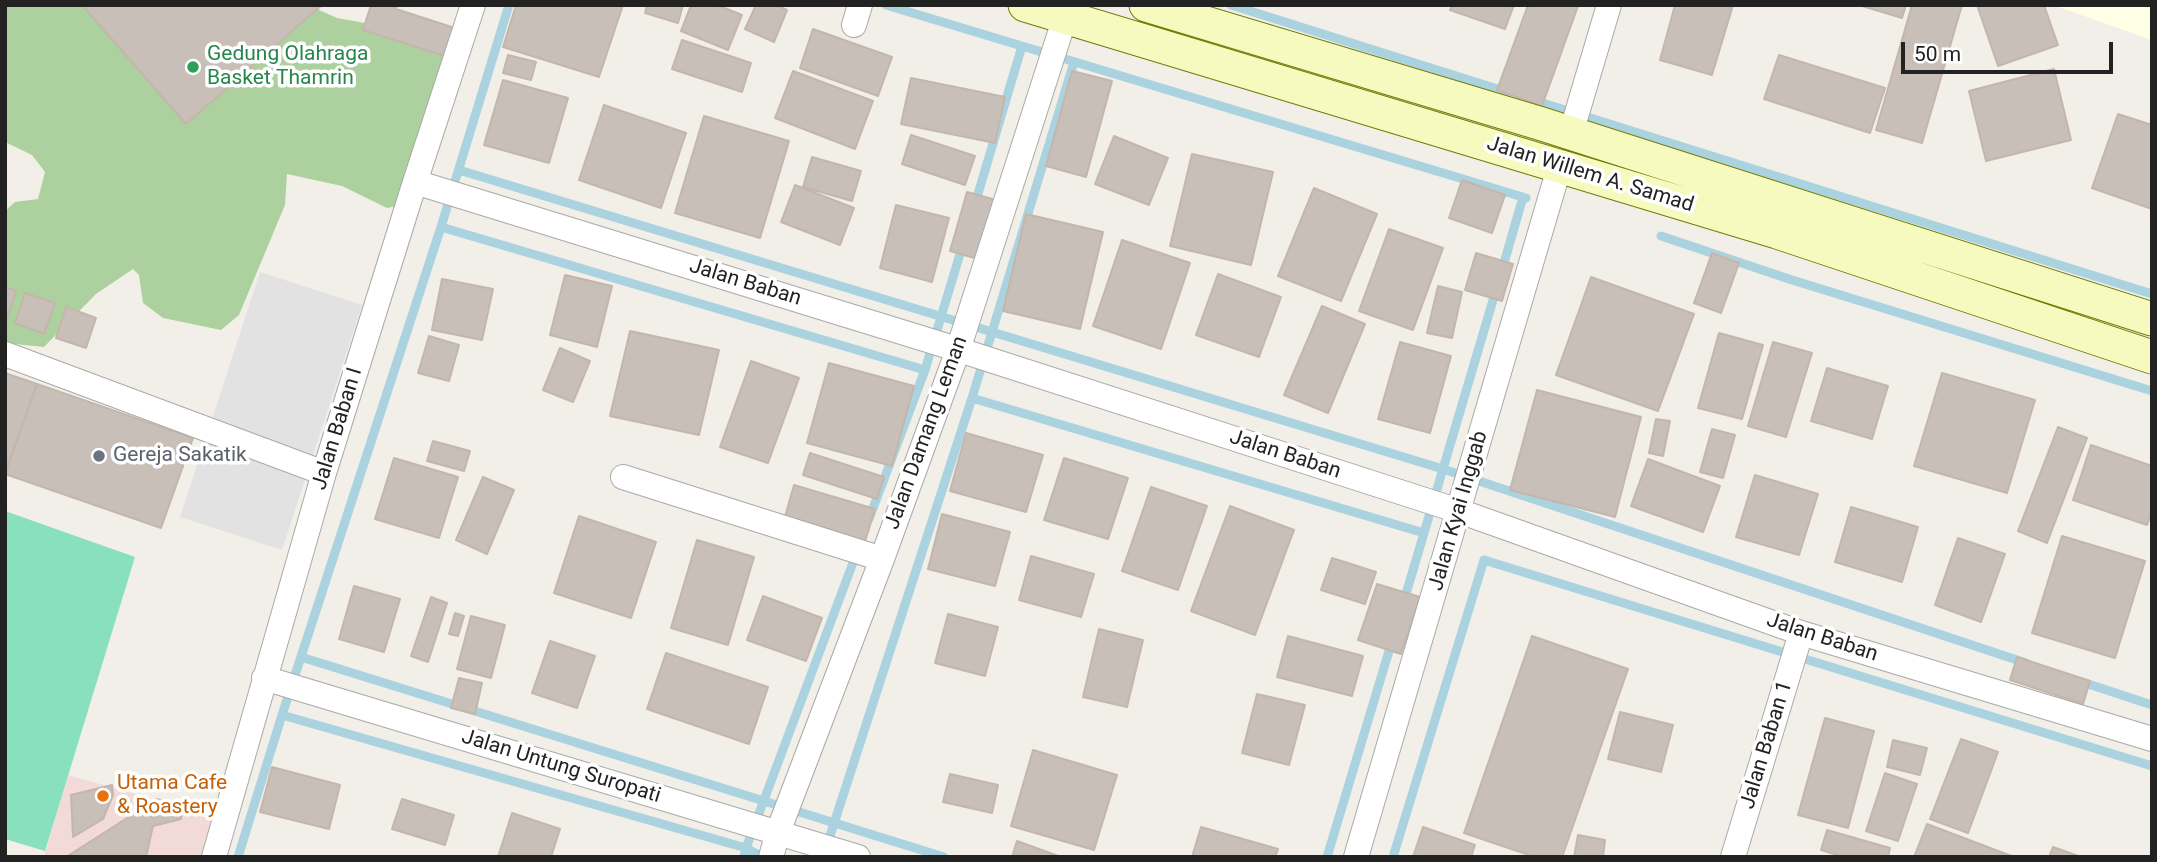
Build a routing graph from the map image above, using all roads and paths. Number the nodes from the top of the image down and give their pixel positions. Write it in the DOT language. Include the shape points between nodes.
graph roads {
  1 [pos="473,5"];
  2 [pos="1025,5"];
  3 [pos="1146,5"];
  4 [pos="1609,5"];
  5 [pos="1067,11"];
  6 [pos="1572,133"];
  7 [pos="1560,165"];
  8 [pos="415,182"];
  9 [pos="2152,319"];
  10 [pos="952,348"];
  11 [pos="5,354"];
  12 [pos="2152,356"];
  13 [pos="324,473"];
  14 [pos="623,477"];
  15 [pos="1460,511"];
  16 [pos="882,559"];
  17 [pos="1801,632"];
  18 [pos="264,678"];
  19 [pos="2152,739"];
  20 [pos="778,832"];
  21 [pos="214,857"];
  22 [pos="771,857"];
  23 [pos="858,857"];
  24 [pos="1356,857"];
  25 [pos="1733,857"];
  1 -- 8 [label="street, Jalan Baban I"];
  2 -- 5 [label="main road, Jalan Willem A. Samad"];
  3 -- 6 [label="main road, Jalan Willem A. Samad"];
  4 -- 6 [label="street"];
  5 -- 7 [label="main road, Jalan Willem A. Samad"];
  5 -- 10 [label="street, Jalan Damang Leman"];
  6 -- 9 [label="main road, Jalan Willem A. Samad"];
  7 -- 12 [label="main road, Jalan Willem A. Samad"];
  7 -- 15 [label="street, Jalan Kyai Inggab"];
  8 -- 10 [label="street, Jalan Baban"];
  8 -- 13 [label="street, Jalan Baban I"];
  10 -- 15 [label="street, Jalan Baban"];
  10 -- 16 [label="street, Jalan Damang Leman"];
  11 -- 13 [label="street"];
  13 -- 18 [label="street, Jalan Baban I"];
  14 -- 16 [label="street"];
  15 -- 17 [label="street, Jalan Baban"];
  15 -- 24 [label="street, Jalan Kyai Inggab"];
  16 -- 20 [label="street, Jalan Damang Leman"];
  17 -- 19 [label="street, Jalan Baban"];
  17 -- 25 [label="street, Jalan Baban 1"];
  18 -- 20 [label="street, Jalan Untung Suropati"];
  18 -- 21 [label="street, Jalan Baban I"];
  20 -- 22 [label="street, Jalan Damang Leman"];
  20 -- 23 [label="street, Jalan Untung Suropati"];
}
